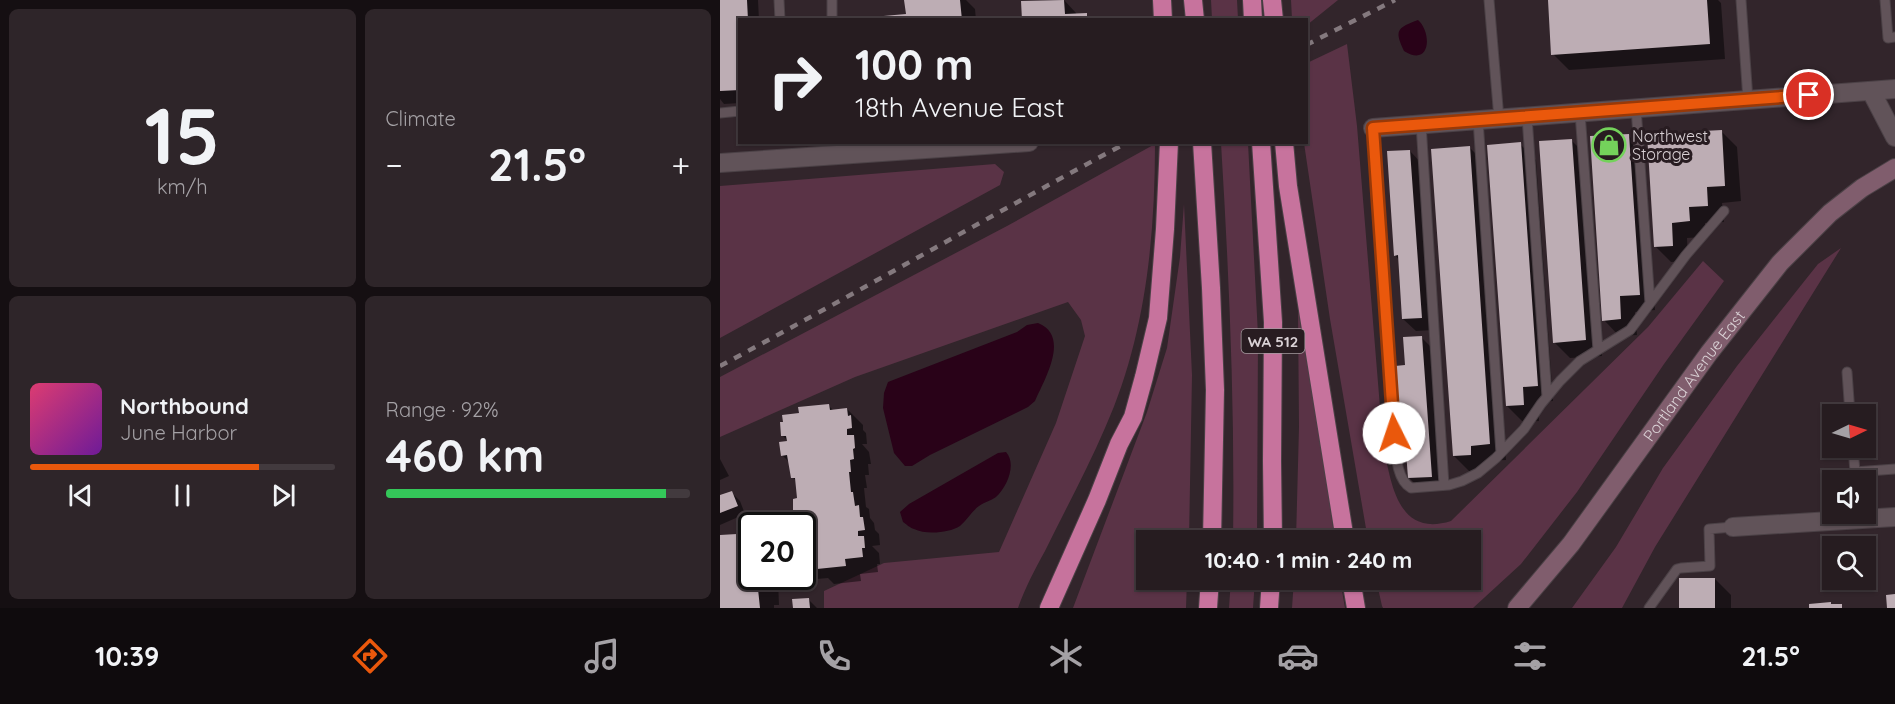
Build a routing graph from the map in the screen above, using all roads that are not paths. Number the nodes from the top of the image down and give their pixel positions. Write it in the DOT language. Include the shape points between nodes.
graph roads {
  1 [pos="779,0"];
  2 [pos="832,0"];
  3 [pos="1162,0"];
  4 [pos="1193,0"];
  5 [pos="1252,0"];
  6 [pos="1272,0"];
  7 [pos="1489,0"];
  8 [pos="1741,0"];
  9 [pos="1885,0"];
  10 [pos="780,18"];
  11 [pos="832,18"];
  12 [pos="1163,18"];
  13 [pos="1194,18"];
  14 [pos="1253,18"];
  15 [pos="1274,18"];
  16 [pos="1895,37"];
  17 [pos="1895,89"];
  18 [pos="1871,91"];
  19 [pos="1748,100"];
  20 [pos="1636,108"];
  21 [pos="738,111"];
  22 [pos="720,113"];
  23 [pos="1581,113"];
  24 [pos="1527,117"];
  25 [pos="1499,119"];
  26 [pos="1478,120"];
  27 [pos="1421,124"];
  28 [pos="1373,128"];
  29 [pos="1895,136"];
  30 [pos="974,144"];
  31 [pos="1169,144"];
  32 [pos="1202,144"];
  33 [pos="1261,144"];
  34 [pos="1284,144"];
  35 [pos="838,149"];
  36 [pos="720,163"];
  37 [pos="1895,168"];
  38 [pos="1724,211"];
  39 [pos="1650,303"];
  40 [pos="1598,350"];
  41 [pos="1847,372"];
  42 [pos="1547,397"];
  43 [pos="1849,404"];
  44 [pos="1501,453"];
  45 [pos="1854,458"];
  46 [pos="1895,469"];
  47 [pos="1444,485"];
  48 [pos="1895,517"];
  49 [pos="1733,527"];
  50 [pos="1212,530"];
  51 [pos="1274,530"];
  52 [pos="1343,530"];
  53 [pos="1209,590"];
  54 [pos="1270,590"];
  55 [pos="1354,590"];
  56 [pos="1049,608"];
  57 [pos="1208,608"];
  58 [pos="1269,608"];
  59 [pos="1358,608"];
  60 [pos="1517,608"];
  61 [pos="1650,608"];
  1 -- 10 [label="lane"];
  2 -- 11 [label="lane"];
  3 -- 12 [label="highway"];
  4 -- 13 [label="highway"];
  5 -- 14 [label="highway"];
  6 -- 15 [label="highway"];
  7 -- 25 [label="lane"];
  8 -- 19 [label="lane"];
  9 -- 16 [label="lane" via="1888,38"];
  17 -- 18 [label="street"];
  18 -- 19 [label="street"];
  18 -- 29 [label="street"];
  19 -- 20 [label="street"];
  20 -- 23 [label="street"];
  20 -- 39 [label="lane"];
  21 -- 22 [label="lane"];
  23 -- 24 [label="street"];
  23 -- 40 [label="lane"];
  24 -- 25 [label="street"];
  24 -- 42 [label="lane"];
  25 -- 26 [label="street"];
  26 -- 27 [label="street"];
  26 -- 44 [label="lane"];
  27 -- 28 [label="street"];
  27 -- 47 [label="lane"];
  28 -- 47 [label="lane" via="1397,456 1406,485"];
  30 -- 35 [label="street"];
  31 -- 56 [label="highway" via="1158,318 1144,377 1133,417"];
  32 -- 50 [label="highway" via="1215,390"];
  33 -- 51 [label="highway, WA 512" via="1273,322"];
  34 -- 52 [label="highway"];
  35 -- 36 [label="street"];
  37 -- 60 [label="main road, Portland Avenue East" via="1830,213 1780,263 1709,353 1571,544"];
  38 -- 39 [label="lane"];
  39 -- 40 [label="lane" via="1630,330"];
  40 -- 42 [label="lane" via="1580,362"];
  41 -- 43 [label="lane"];
  42 -- 44 [label="lane"];
  44 -- 47 [label="lane" via="1478,473"];
  45 -- 46 [label="lane" via="1855,472"];
  48 -- 49 [label="street"];
  49 -- 61 [label="lane" via="1708,529 1710,566 1677,570"];
  53 -- 57 [label="highway"];
  54 -- 58 [label="highway"];
  55 -- 59 [label="highway"];
}
